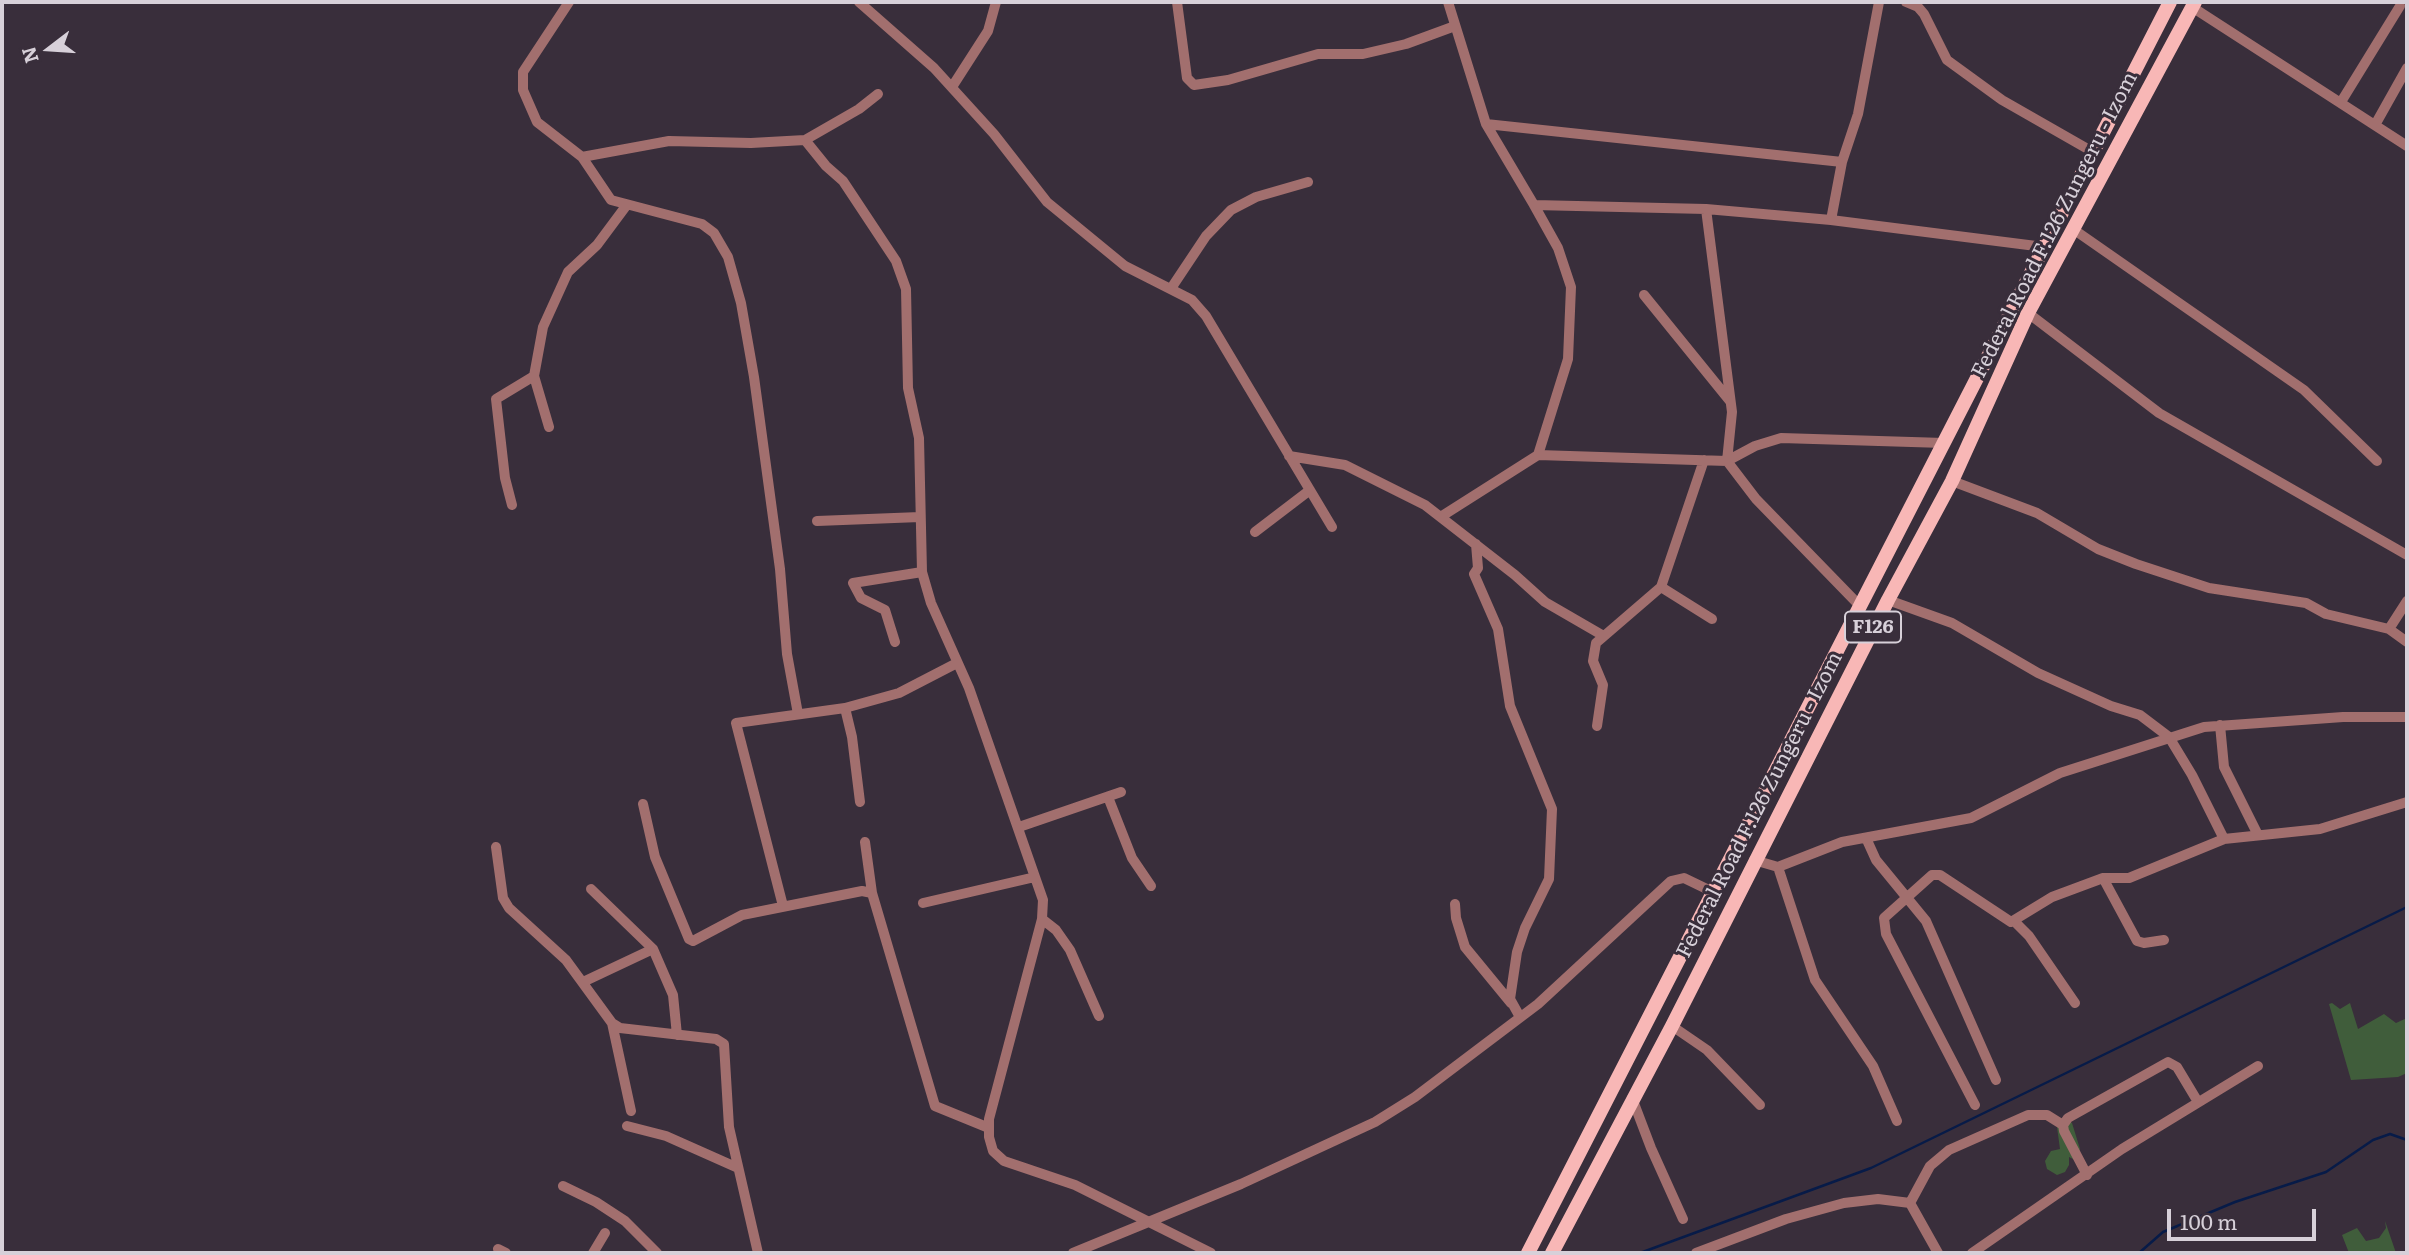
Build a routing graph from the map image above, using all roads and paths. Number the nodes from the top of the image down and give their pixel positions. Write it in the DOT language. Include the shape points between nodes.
graph roads {
  1 [pos="569,2"];
  2 [pos="859,2"];
  3 [pos="996,2"];
  4 [pos="1177,2"];
  5 [pos="1448,2"];
  6 [pos="1879,2"];
  7 [pos="1906,2"];
  8 [pos="2170,2"];
  9 [pos="2194,4"];
  10 [pos="2400,4"];
  11 [pos="1455,26"];
  12 [pos="2407,68"];
  13 [pos="952,87"];
  14 [pos="878,94"];
  15 [pos="2341,102"];
  16 [pos="1486,124"];
  17 [pos="2375,125"];
  18 [pos="805,139"];
  19 [pos="2407,146"];
  20 [pos="2093,152"];
  21 [pos="582,157"];
  22 [pos="1842,162"];
  23 [pos="1308,182"];
  24 [pos="1534,205"];
  25 [pos="626,206"];
  26 [pos="1706,209"];
  27 [pos="1831,219"];
  28 [pos="2073,229"];
  29 [pos="2044,247"];
  30 [pos="1172,287"];
  31 [pos="1644,295"];
  32 [pos="2028,313"];
  33 [pos="534,376"];
  34 [pos="1730,401"];
  35 [pos="548,427"];
  36 [pos="1944,443"];
  37 [pos="1538,455"];
  38 [pos="1289,456"];
  39 [pos="1704,460"];
  40 [pos="1727,461"];
  41 [pos="2378,461"];
  42 [pos="1952,481"];
  43 [pos="1310,490"];
  44 [pos="512,505"];
  45 [pos="1442,516"];
  46 [pos="920,517"];
  47 [pos="817,522"];
  48 [pos="1332,527"];
  49 [pos="1255,532"];
  50 [pos="1476,544"];
  51 [pos="2407,555"];
  52 [pos="922,572"];
  53 [pos="1661,587"];
  54 [pos="1888,600"];
  55 [pos="2407,601"];
  56 [pos="1859,605"];
  57 [pos="1712,619"];
  58 [pos="2389,629"];
  59 [pos="1602,635"];
  60 [pos="895,642"];
  61 [pos="2407,642"];
  62 [pos="957,663"];
  63 [pos="845,708"];
  64 [pos="798,714"];
  65 [pos="2407,717"];
  66 [pos="2220,725"];
  67 [pos="1597,726"];
  68 [pos="2169,737"];
  69 [pos="1122,792"];
  70 [pos="1108,797"];
  71 [pos="860,802"];
  72 [pos="2407,802"];
  73 [pos="643,804"];
  74 [pos="1019,827"];
  75 [pos="2258,835"];
  76 [pos="1866,838"];
  77 [pos="2224,839"];
  78 [pos="865,842"];
  79 [pos="496,847"];
  80 [pos="1754,860"];
  81 [pos="1778,867"];
  82 [pos="1035,877"];
  83 [pos="2103,878"];
  84 [pos="1151,886"];
  85 [pos="591,889"];
  86 [pos="1713,892"];
  87 [pos="872,893"];
  88 [pos="1906,897"];
  89 [pos="923,903"];
  90 [pos="1455,904"];
  91 [pos="783,906"];
  92 [pos="1042,919"];
  93 [pos="2011,922"];
  94 [pos="2164,940"];
  95 [pos="653,949"];
  96 [pos="583,982"];
  97 [pos="1511,1003"];
  98 [pos="2075,1003"];
  99 [pos="1099,1016"];
  100 [pos="1520,1017"];
  101 [pos="612,1023"];
  102 [pos="1672,1026"];
  103 [pos="677,1035"];
  104 [pos="1625,1061"];
  105 [pos="2258,1066"];
  106 [pos="1645,1072"];
  107 [pos="1996,1080"];
  108 [pos="1632,1098"];
  109 [pos="2198,1102"];
  110 [pos="1760,1105"];
  111 [pos="1975,1105"];
  112 [pos="631,1111"];
  113 [pos="1897,1121"];
  114 [pos="2063,1125"];
  115 [pos="627,1126"];
  116 [pos="989,1128"];
  117 [pos="738,1168"];
  118 [pos="2087,1175"];
  119 [pos="563,1186"];
  120 [pos="1910,1203"];
  121 [pos="1684,1219"];
  122 [pos="1151,1221"];
  123 [pos="605,1233"];
  124 [pos="593,1253"];
  125 [pos="657,1253"];
  126 [pos="758,1253"];
  127 [pos="1073,1253"];
  128 [pos="1211,1253"];
  129 [pos="1528,1253"];
  130 [pos="1552,1253"];
  131 [pos="1696,1253"];
  132 [pos="1937,1253"];
  133 [pos="1972,1253"];
  1 -- 21 [label="street" via="522,80 537,122"];
  2 -- 13 [label="street"];
  3 -- 13 [label="street" via="988,31"];
  4 -- 11 [label="street" via="1187,78 1194,85 1318,54 1363,54"];
  5 -- 11 [label="street"];
  6 -- 22 [label="street" via="1858,114"];
  7 -- 20 [label="street" via="1924,14 1947,60 2002,100"];
  8 -- 20 [label="main road, Federal Road F.126 Zungeru - Izom / F126"];
  9 -- 15 [label="street"];
  9 -- 28 [label="main road, Federal Road F.126 Zungeru - Izom / F126"];
  10 -- 15 [label="street"];
  11 -- 16 [label="street"];
  12 -- 17 [label="street"];
  13 -- 30 [label="street" via="1047,202 1125,265"];
  14 -- 18 [label="street"];
  15 -- 17 [label="street"];
  16 -- 22 [label="street"];
  16 -- 24 [label="street"];
  17 -- 19 [label="street"];
  18 -- 21 [label="street" via="669,141"];
  18 -- 46 [label="street" via="843,181 896,261 906,289 908,388 919,438"];
  20 -- 29 [label="main road, Federal Road F.126 Zungeru - Izom / F126"];
  21 -- 25 [label="street" via="604,194"];
  22 -- 27 [label="street"];
  23 -- 30 [label="street" via="1256,197 1231,210 1206,236"];
  24 -- 26 [label="street"];
  24 -- 37 [label="street" via="1558,248 1571,287 1570,352"];
  25 -- 33 [label="street" via="597,246 564,279 541,332"];
  25 -- 64 [label="street" via="702,224 714,233 728,257 754,377"];
  26 -- 27 [label="street"];
  26 -- 34 [label="street"];
  27 -- 29 [label="street"];
  28 -- 32 [label="main road, Federal Road F.126 Zungeru - Izom / F126"];
  28 -- 41 [label="street" via="2304,390"];
  29 -- 36 [label="main road, Federal Road F.126 Zungeru - Izom / F126"];
  30 -- 38 [label="street" via="1206,316"];
  31 -- 34 [label="street"];
  32 -- 42 [label="main road, Federal Road F.126 Zungeru - Izom / F126"];
  32 -- 51 [label="street" via="2159,413"];
  33 -- 35 [label="street"];
  33 -- 44 [label="street" via="496,399"];
  34 -- 40 [label="street"];
  36 -- 40 [label="street" via="1781,438"];
  36 -- 56 [label="main road, Federal Road F.126 Zungeru - Izom / F126"];
  37 -- 39 [label="street"];
  37 -- 45 [label="street"];
  38 -- 43 [label="street"];
  38 -- 45 [label="street" via="1345,465"];
  39 -- 40 [label="street"];
  39 -- 53 [label="street"];
  40 -- 56 [label="street" via="1755,499"];
  42 -- 54 [label="main road, Federal Road F.126 Zungeru - Izom / F126"];
  42 -- 58 [label="street" via="2037,513 2098,549 2169,575 2243,596 2306,603 2329,615"];
  43 -- 48 [label="street"];
  43 -- 49 [label="street"];
  45 -- 50 [label="street"];
  46 -- 47 [label="street"];
  46 -- 52 [label="street"];
  50 -- 59 [label="street" via="1545,602"];
  50 -- 97 [label="street" via="1478,568 1474,574 1498,629 1510,706 1552,809 1550,875 1521,938"];
  52 -- 60 [label="street" via="853,583 861,598 886,613"];
  52 -- 62 [label="street" via="930,603"];
  53 -- 57 [label="street"];
  53 -- 59 [label="street"];
  54 -- 68 [label="street" via="1951,623 2038,673 2140,715"];
  54 -- 80 [label="main road, Federal Road F.126 Zungeru - Izom / F126"];
  55 -- 58 [label="street"];
  56 -- 86 [label="main road, Federal Road F.126 Zungeru - Izom / F126"];
  58 -- 61 [label="street"];
  59 -- 67 [label="street" via="1593,661 1603,685"];
  62 -- 63 [label="street" via="899,693"];
  62 -- 74 [label="street"];
  63 -- 64 [label="street"];
  63 -- 71 [label="street"];
  64 -- 91 [label="street" via="736,723"];
  65 -- 66 [label="street"];
  66 -- 68 [label="street"];
  66 -- 75 [label="street" via="2224,767"];
  68 -- 76 [label="street" via="2060,772 1971,818"];
  68 -- 77 [label="street"];
  69 -- 70 [label="street"];
  70 -- 74 [label="street"];
  70 -- 84 [label="street" via="1132,858"];
  72 -- 75 [label="street" via="2320,829"];
  73 -- 91 [label="street" via="655,857 689,939 742,915"];
  74 -- 82 [label="street"];
  75 -- 77 [label="street"];
  76 -- 81 [label="street" via="1830,846"];
  76 -- 88 [label="street" via="1876,860"];
  77 -- 83 [label="street" via="2129,878"];
  78 -- 87 [label="street"];
  79 -- 96 [label="street" via="503,898"];
  80 -- 81 [label="street"];
  80 -- 102 [label="main road, Federal Road F.126 Zungeru - Izom / F126"];
  81 -- 113 [label="street" via="1815,980 1873,1066"];
  82 -- 89 [label="street"];
  82 -- 92 [label="street" via="1043,900"];
  83 -- 93 [label="street" via="2052,897"];
  83 -- 94 [label="street" via="2137,941"];
  85 -- 95 [label="street"];
  86 -- 100 [label="street" via="1684,878 1671,881"];
  86 -- 104 [label="main road, Federal Road F.126 Zungeru - Izom / F126"];
  87 -- 91 [label="street"];
  87 -- 116 [label="street" via="935,1106"];
  88 -- 93 [label="street" via="1940,875"];
  88 -- 107 [label="street" via="1926,921"];
  88 -- 111 [label="street" via="1884,918 1884,929"];
  90 -- 97 [label="street" via="1465,947"];
  92 -- 99 [label="street" via="1070,950"];
  92 -- 116 [label="street"];
  93 -- 98 [label="street" via="2029,936"];
  95 -- 96 [label="street"];
  95 -- 103 [label="street" via="673,995"];
  96 -- 101 [label="street"];
  97 -- 100 [label="street"];
  100 -- 122 [label="street" via="1375,1122"];
  101 -- 103 [label="street"];
  101 -- 112 [label="street"];
  102 -- 106 [label="main road, Federal Road F.126 Zungeru - Izom / F126"];
  102 -- 110 [label="street" via="1707,1050"];
  103 -- 117 [label="street" via="724,1044 729,1127"];
  104 -- 106 [label="main road"];
  104 -- 129 [label="main road, Federal Road F.126 Zungeru - Izom / F126"];
  105 -- 109 [label="street"];
  106 -- 108 [label="main road, Federal Road F.126 Zungeru - Izom / F126"];
  108 -- 121 [label="street"];
  108 -- 130 [label="main road, Federal Road F.126 Zungeru - Izom / F126"];
  109 -- 114 [label="street" via="2177,1067 2168,1062"];
  109 -- 118 [label="street"];
  114 -- 118 [label="street"];
  114 -- 120 [label="street" via="2047,1115 2028,1115 1949,1150 1930,1167"];
  115 -- 117 [label="street" via="666,1136"];
  116 -- 122 [label="street" via="993,1151 1004,1161 1075,1185"];
  117 -- 126 [label="street"];
  118 -- 133 [label="street"];
  119 -- 125 [label="street" via="597,1202"];
  120 -- 131 [label="street" via="1878,1199 1844,1203"];
  120 -- 132 [label="street"];
  122 -- 127 [label="street"];
  122 -- 128 [label="street"];
  123 -- 124 [label="street"];
}
